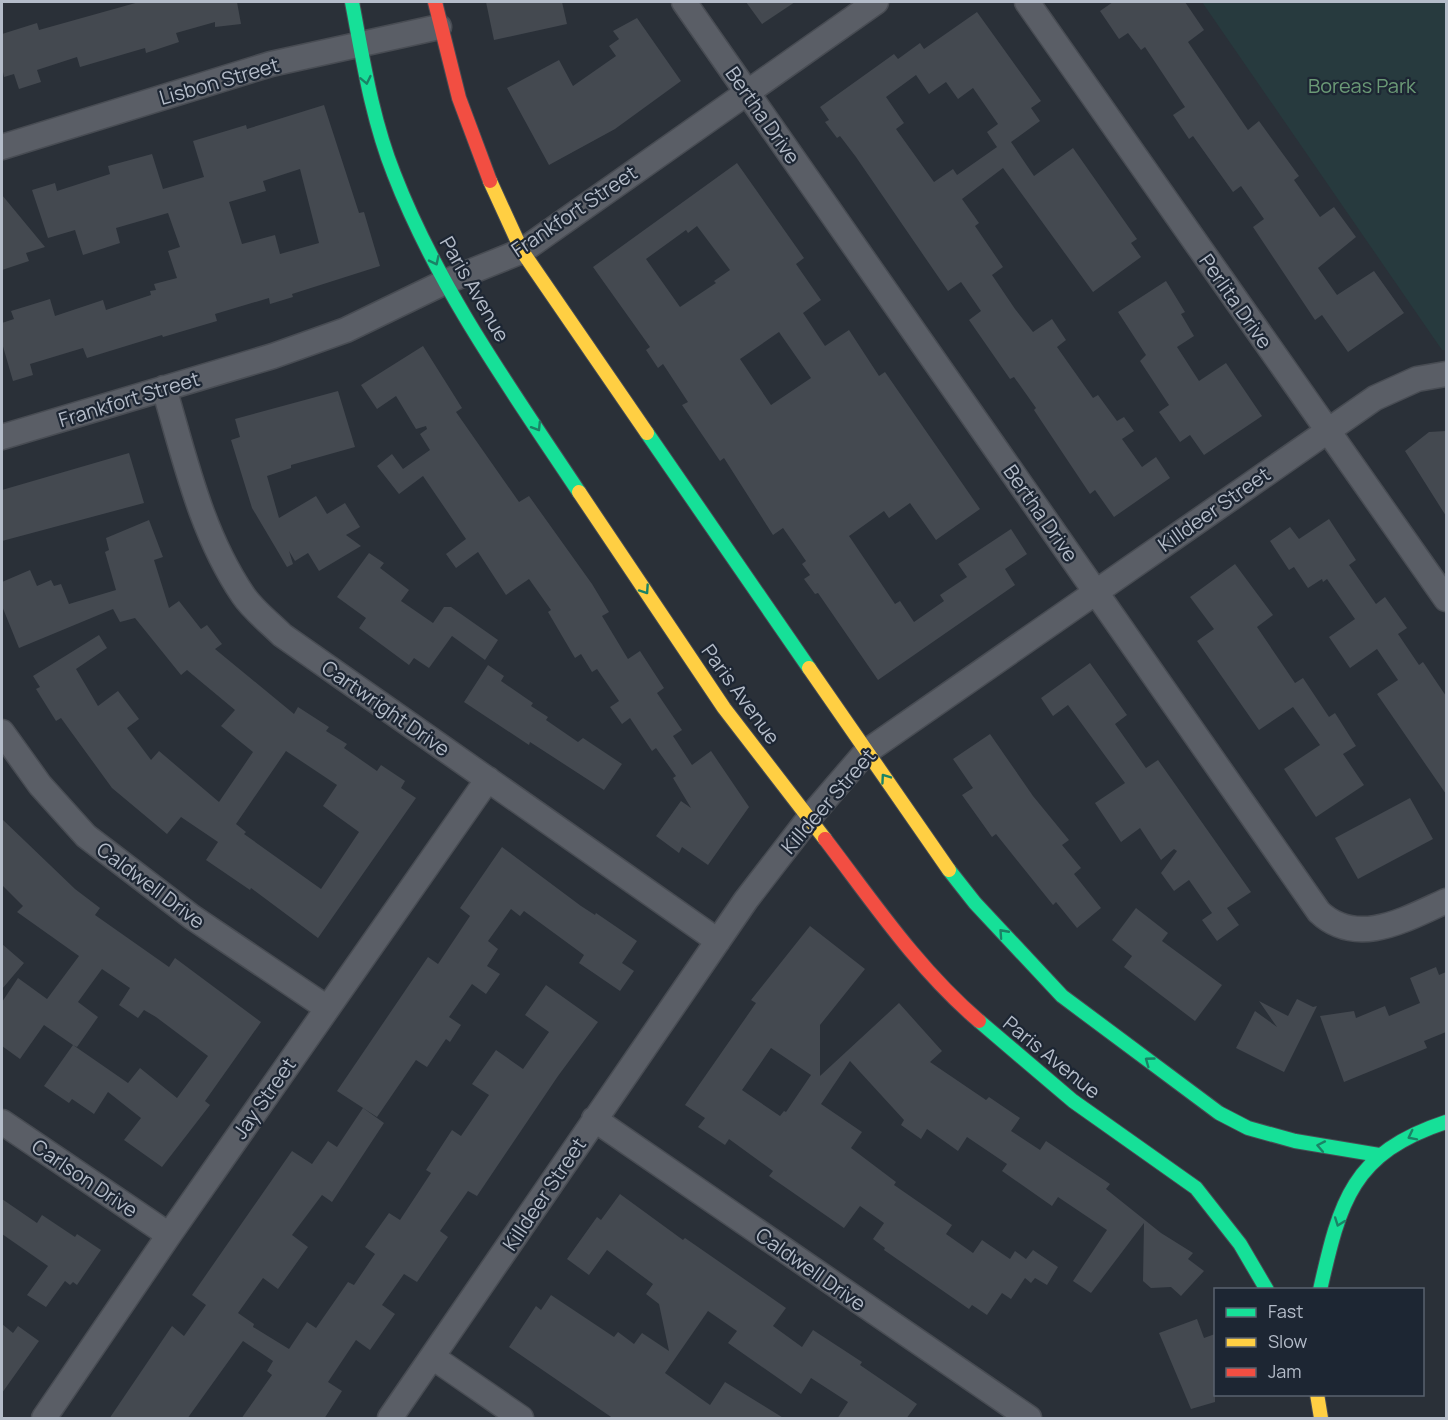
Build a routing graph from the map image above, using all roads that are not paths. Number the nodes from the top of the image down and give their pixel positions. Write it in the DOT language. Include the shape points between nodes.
graph roads {
  1 [pos="352,2"];
  2 [pos="435,2"];
  3 [pos="684,2"];
  4 [pos="876,2"];
  5 [pos="1028,2"];
  6 [pos="439,27"];
  7 [pos="359,45"];
  8 [pos="747,93"];
  9 [pos="2,147"];
  10 [pos="522,251"];
  11 [pos="445,282"];
  12 [pos="1446,374"];
  13 [pos="164,388"];
  14 [pos="1328,431"];
  15 [pos="2,437"];
  16 [pos="1096,591"];
  17 [pos="1446,599"];
  18 [pos="2,732"];
  19 [pos="866,752"];
  20 [pos="488,779"];
  21 [pos="810,817"];
  22 [pos="1446,901"];
  23 [pos="718,942"];
  24 [pos="327,1008"];
  25 [pos="594,1119"];
  26 [pos="2,1122"];
  27 [pos="1446,1122"];
  28 [pos="1379,1155"];
  29 [pos="169,1235"];
  30 [pos="1266,1288"];
  31 [pos="1320,1288"];
  32 [pos="434,1358"];
  33 [pos="1317,1396"];
  34 [pos="44,1419"];
  35 [pos="390,1419"];
  36 [pos="521,1419"];
  37 [pos="1029,1419"];
  38 [pos="1321,1419"];
  1 -- 7 [label="street, Paris Avenue"];
  2 -- 6 [label="street"];
  3 -- 8 [label="street, Bertha Drive"];
  4 -- 8 [label="street, Frankfort Street"];
  5 -- 14 [label="street, Perlita Drive"];
  6 -- 7 [label="street, Lisbon Street"];
  6 -- 10 [label="street" via="465,124"];
  7 -- 9 [label="street, Lisbon Street" via="271,64"];
  7 -- 11 [label="street, Paris Avenue, one-way" via="375,119 394,175"];
  8 -- 10 [label="street, Frankfort Street"];
  8 -- 16 [label="street, Bertha Drive"];
  10 -- 11 [label="street, Frankfort Street"];
  10 -- 19 [label="street"];
  11 -- 13 [label="street, Frankfort Street" via="345,330"];
  11 -- 21 [label="street, Paris Avenue, one-way" via="724,708"];
  12 -- 14 [label="street, Killdeer Street" via="1417,379 1375,398"];
  13 -- 15 [label="street, Frankfort Street"];
  13 -- 20 [label="street, Cartwright Drive" via="204,518 217,551 244,597 282,635"];
  14 -- 16 [label="street, Killdeer Street"];
  14 -- 17 [label="street, Perlita Drive"];
  16 -- 19 [label="street, Killdeer Street"];
  16 -- 22 [label="street, Bertha Drive" via="1306,896 1329,921 1343,927 1381,929"];
  18 -- 24 [label="street, Caldwell Drive" via="40,785 86,836 192,917"];
  19 -- 21 [label="street, Killdeer Street"];
  28 -- 19 [label="street, one-way" via="1295,1141 1248,1128 1219,1113 1062,996 975,903"];
  20 -- 23 [label="street, Cartwright Drive"];
  20 -- 24 [label="street, Jay Street"];
  21 -- 23 [label="street, Killdeer Street"];
  21 -- 30 [label="street, Paris Avenue" via="901,939 950,996 1073,1101 1196,1188 1240,1244"];
  23 -- 25 [label="street, Killdeer Street"];
  24 -- 29 [label="street, Jay Street"];
  25 -- 32 [label="street, Killdeer Street"];
  25 -- 37 [label="street, Caldwell Drive"];
  26 -- 29 [label="street, Carlson Drive"];
  27 -- 28 [label="street, one-way" via="1416,1133"];
  28 -- 31 [label="street, one-way" via="1366,1166 1353,1187 1331,1244"];
  29 -- 34 [label="street, Jay Street"];
  32 -- 35 [label="street, Killdeer Street"];
  32 -- 36 [label="street"];
  33 -- 38 [label="street"];
}
